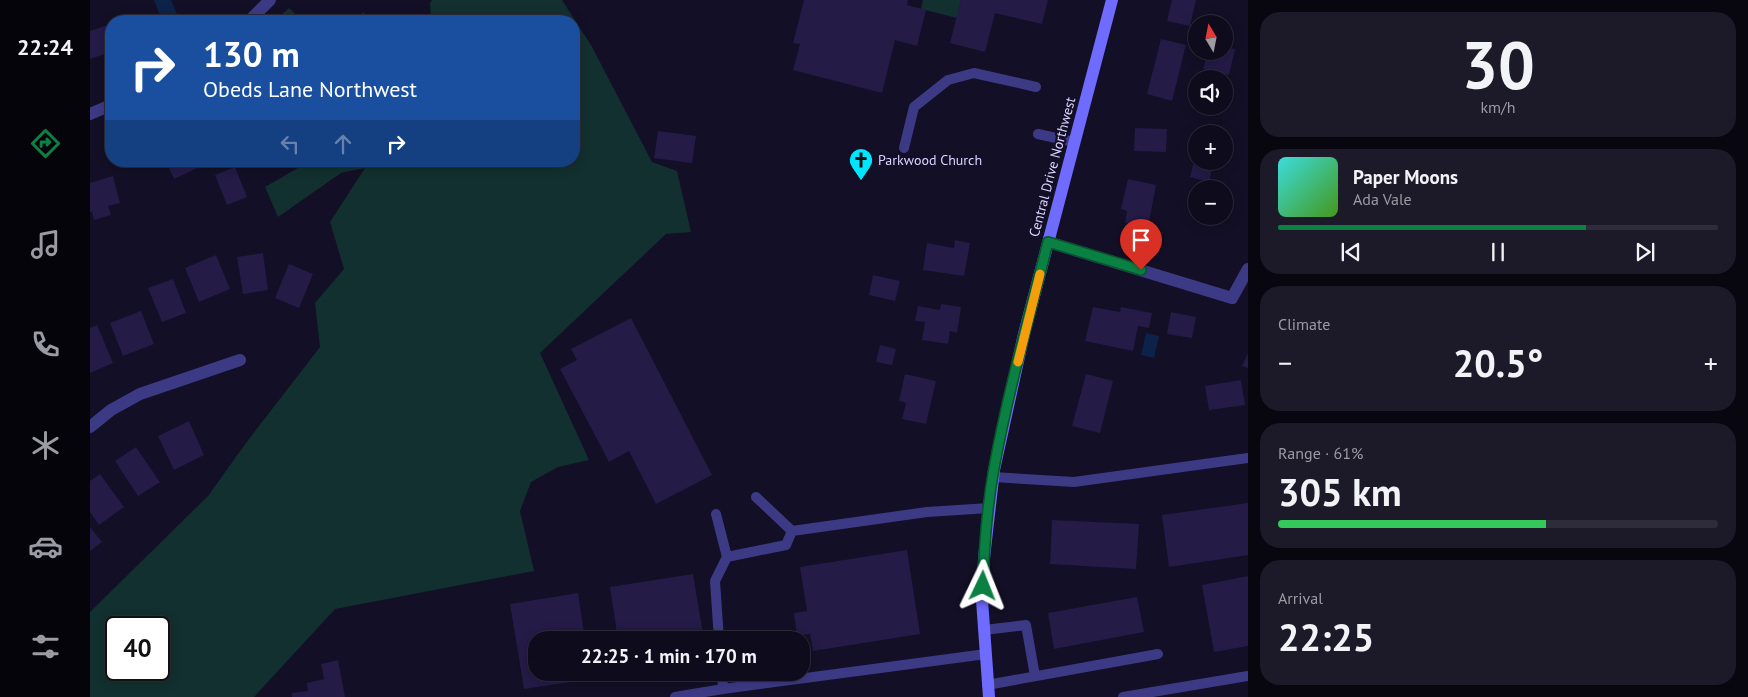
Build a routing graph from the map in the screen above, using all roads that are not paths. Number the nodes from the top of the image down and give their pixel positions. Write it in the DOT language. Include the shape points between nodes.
graph roads {
  1 [pos="270,0"];
  2 [pos="1112,0"];
  3 [pos="256,15"];
  4 [pos="1036,87"];
  5 [pos="105,108"];
  6 [pos="90,114"];
  7 [pos="1038,134"];
  8 [pos="1074,142"];
  9 [pos="904,148"];
  10 [pos="1048,242"];
  11 [pos="1248,269"];
  12 [pos="240,360"];
  13 [pos="90,427"];
  14 [pos="1248,458"];
  15 [pos="993,477"];
  16 [pos="756,497"];
  17 [pos="989,508"];
  18 [pos="716,514"];
  19 [pos="792,531"];
  20 [pos="727,557"];
  21 [pos="984,630"];
  22 [pos="718,631"];
  23 [pos="986,654"];
  24 [pos="1158,654"];
  25 [pos="1034,676"];
  26 [pos="1248,676"];
  27 [pos="723,681"];
  28 [pos="723,689"];
  29 [pos="988,691"];
  30 [pos="675,697"];
  31 [pos="1123,697"];
  1 -- 3 [label="street"];
  2 -- 8 [label="street, Central Drive Northwest"];
  4 -- 9 [label="lane" via="974,73 948,80 914,107"];
  5 -- 6 [label="street"];
  7 -- 8 [label="lane"];
  8 -- 10 [label="street, Central Drive Northwest"];
  10 -- 11 [label="street" via="1232,298"];
  10 -- 15 [label="street, Central Drive Northwest"];
  12 -- 13 [label="street" via="140,394 111,410"];
  14 -- 15 [label="lane" via="1074,482"];
  15 -- 17 [label="street, Central Drive Northwest"];
  16 -- 19 [label="lane"];
  17 -- 19 [label="lane" via="926,512"];
  17 -- 21 [label="street, Central Drive Northwest" via="982,600"];
  18 -- 20 [label="lane"];
  19 -- 20 [label="lane" via="786,545"];
  20 -- 22 [label="lane" via="715,581"];
  21 -- 23 [label="street, Central Drive Northwest"];
  21 -- 25 [label="lane" via="1026,625"];
  23 -- 28 [label="lane"];
  23 -- 29 [label="street, Central Drive Northwest"];
  24 -- 25 [label="lane"];
  25 -- 29 [label="lane"];
  26 -- 31 [label="lane"];
  27 -- 28 [label="lane"];
  28 -- 30 [label="lane"];
}
